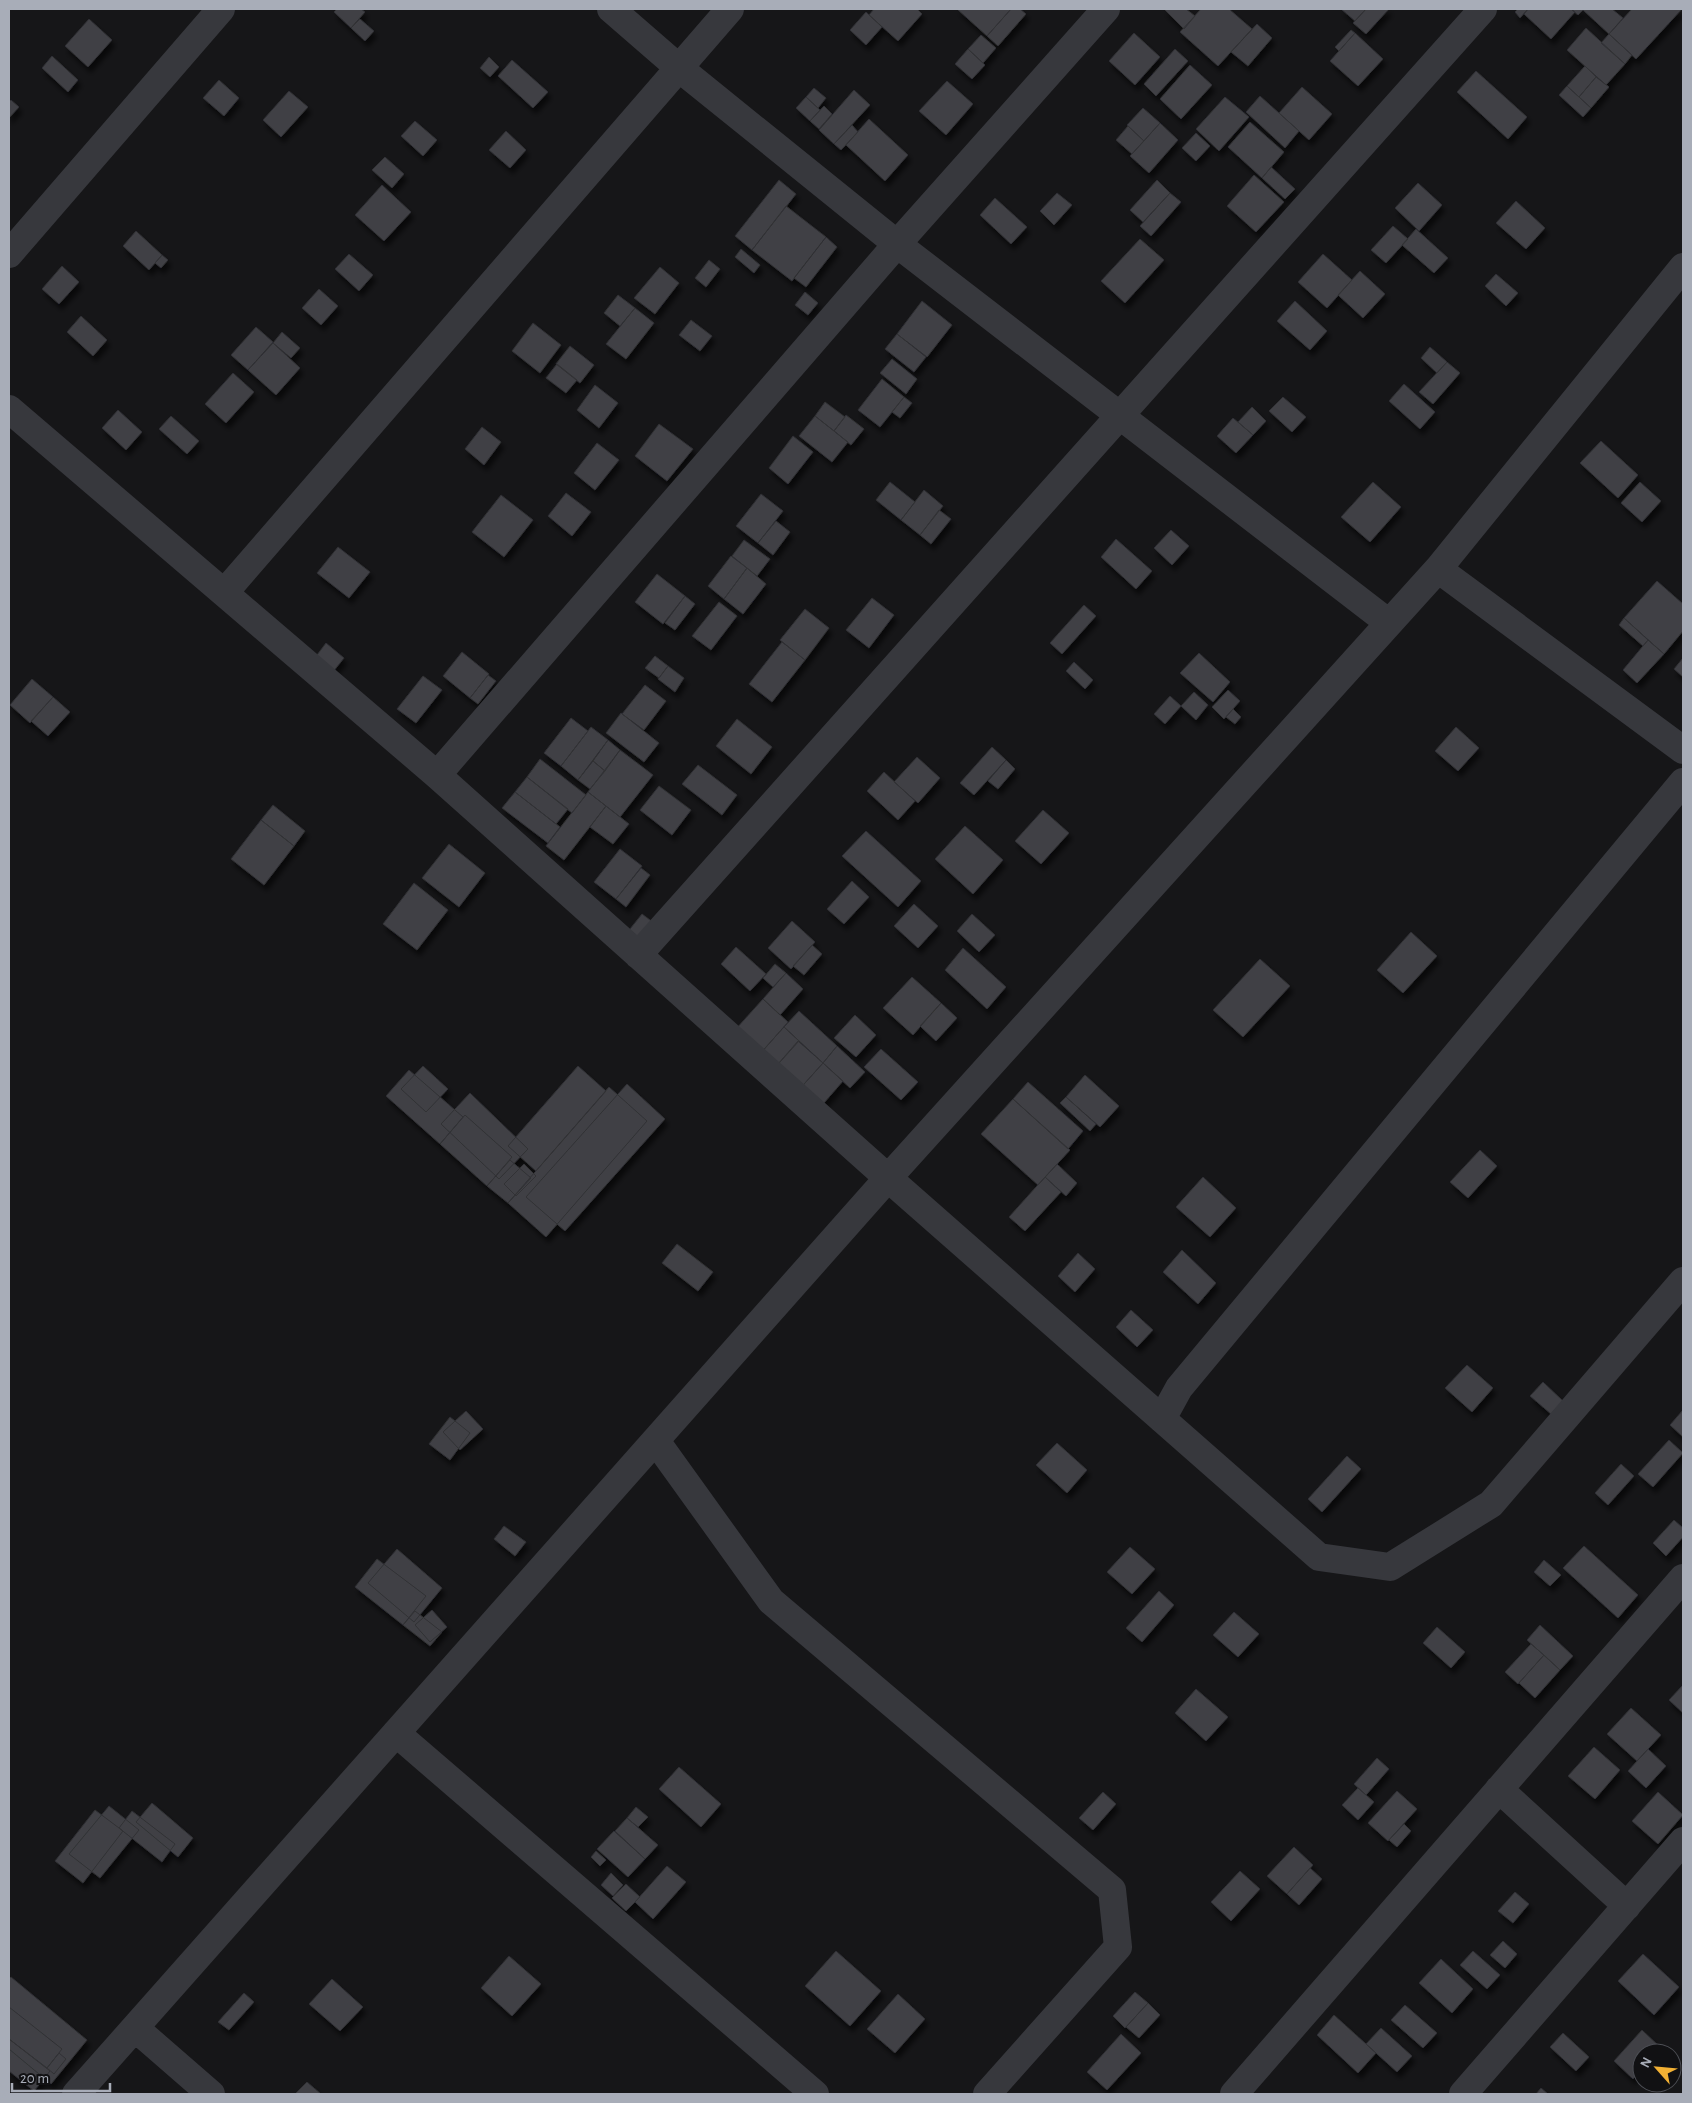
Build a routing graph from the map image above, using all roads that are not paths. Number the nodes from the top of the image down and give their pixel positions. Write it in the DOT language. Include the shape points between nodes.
graph roads {
  1 [pos="221,9"];
  2 [pos="612,9"];
  3 [pos="730,9"];
  4 [pos="1106,9"];
  5 [pos="1483,9"];
  6 [pos="679,68"];
  7 [pos="897,244"];
  8 [pos="9,254"];
  9 [pos="1683,267"];
  10 [pos="9,408"];
  11 [pos="1120,415"];
  12 [pos="1438,569"];
  13 [pos="224,593"];
  14 [pos="1389,623"];
  15 [pos="1683,750"];
  16 [pos="437,775"];
  17 [pos="1683,782"];
  18 [pos="638,955"];
  19 [pos="888,1178"];
  20 [pos="1683,1281"];
  21 [pos="1162,1419"];
  22 [pos="656,1441"];
  23 [pos="1683,1578"];
  24 [pos="396,1733"];
  25 [pos="1499,1790"];
  26 [pos="1683,1841"];
  27 [pos="1627,1906"];
  28 [pos="135,2028"];
  29 [pos="76,2094"];
  30 [pos="211,2094"];
  31 [pos="815,2094"];
  32 [pos="988,2094"];
  33 [pos="1234,2094"];
  34 [pos="1463,2094"];
  1 -- 8 [label="street"];
  2 -- 6 [label="street"];
  3 -- 6 [label="street"];
  4 -- 7 [label="street"];
  5 -- 11 [label="street"];
  6 -- 7 [label="street"];
  6 -- 13 [label="street"];
  7 -- 11 [label="street"];
  7 -- 16 [label="street"];
  9 -- 12 [label="street"];
  10 -- 13 [label="street"];
  11 -- 14 [label="street"];
  11 -- 18 [label="street"];
  12 -- 14 [label="street"];
  12 -- 15 [label="street"];
  13 -- 16 [label="street"];
  14 -- 19 [label="street"];
  16 -- 18 [label="street"];
  17 -- 21 [label="street" via="1179,1388"];
  18 -- 19 [label="street"];
  19 -- 21 [label="street"];
  19 -- 22 [label="street"];
  20 -- 21 [label="street" via="1491,1504 1390,1567 1319,1557"];
  22 -- 24 [label="street"];
  22 -- 32 [label="street" via="771,1602 1112,1890 1118,1947"];
  23 -- 25 [label="street"];
  24 -- 28 [label="street"];
  24 -- 31 [label="street"];
  25 -- 27 [label="street"];
  25 -- 33 [label="street"];
  26 -- 27 [label="street"];
  27 -- 34 [label="street"];
  28 -- 29 [label="street"];
  28 -- 30 [label="street"];
}
